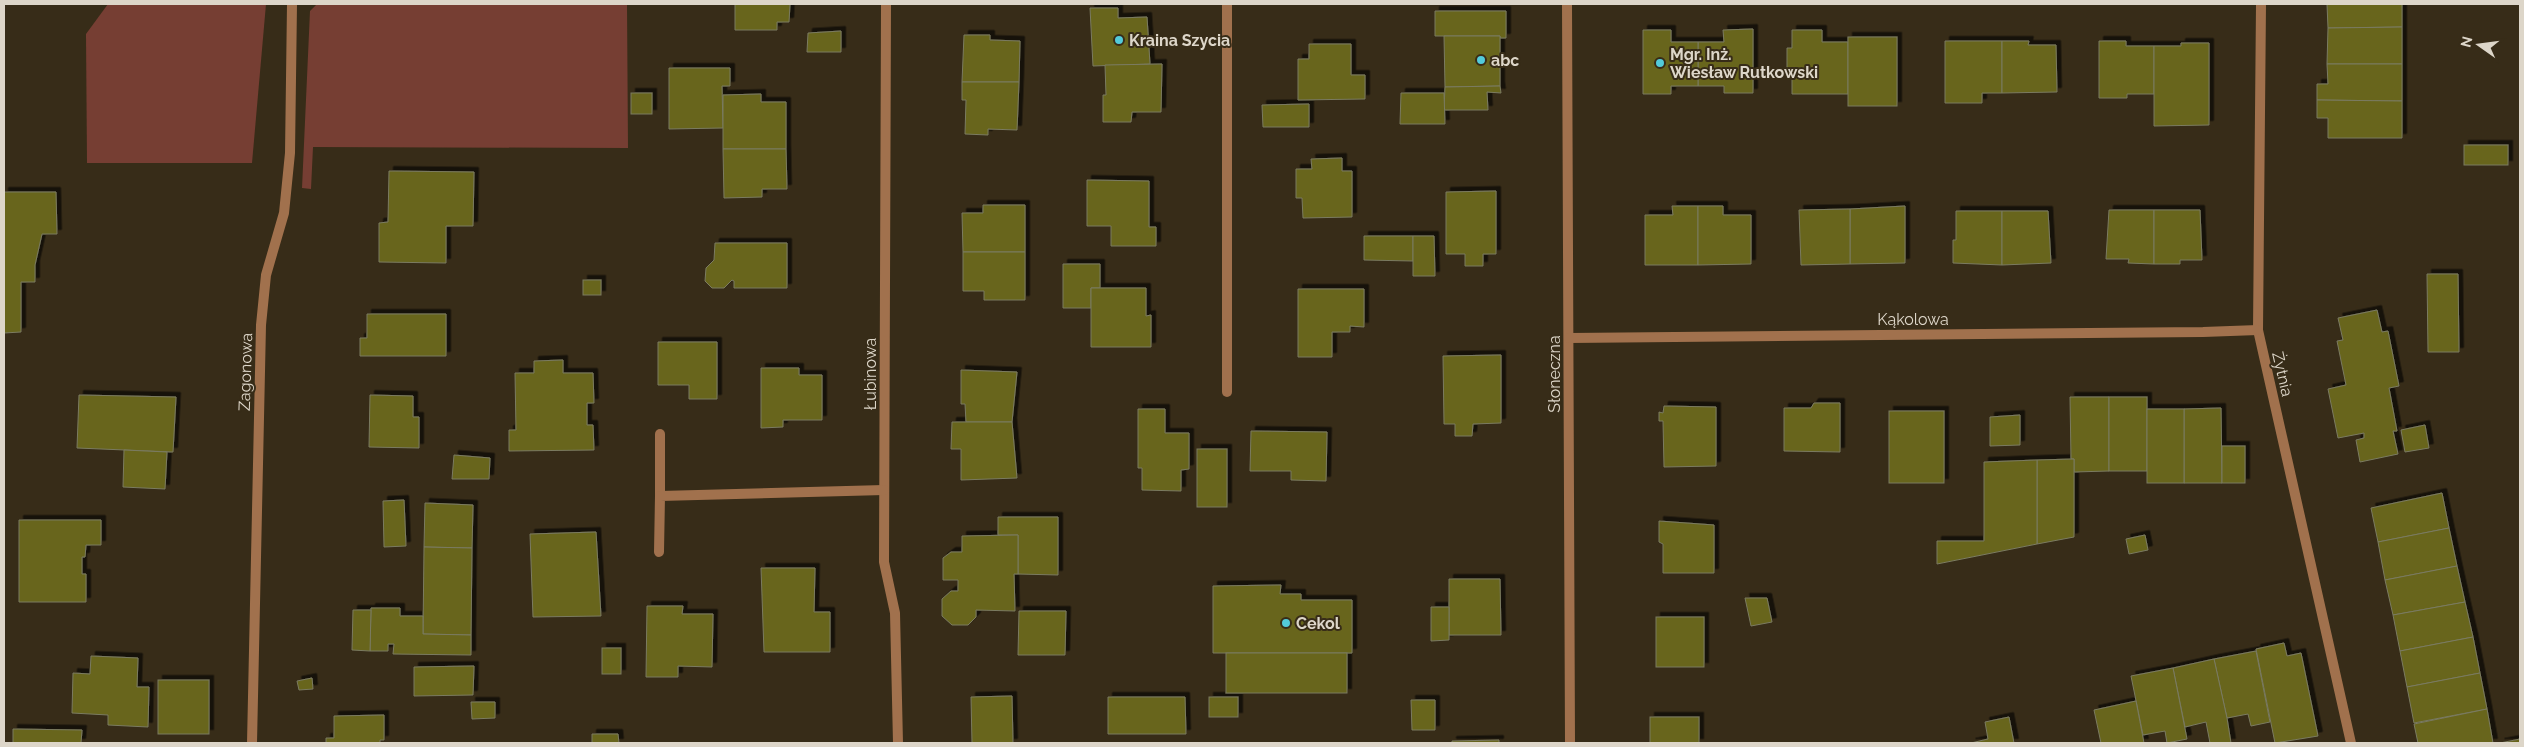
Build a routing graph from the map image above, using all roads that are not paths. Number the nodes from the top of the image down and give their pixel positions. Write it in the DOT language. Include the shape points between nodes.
graph roads {
  1 [pos="292,4"];
  2 [pos="886,4"];
  3 [pos="1226,4"];
  4 [pos="1567,4"];
  5 [pos="2261,4"];
  6 [pos="2258,330"];
  7 [pos="1569,338"];
  8 [pos="1227,392"];
  9 [pos="660,434"];
  10 [pos="884,490"];
  11 [pos="660,496"];
  12 [pos="659,552"];
  13 [pos="252,743"];
  14 [pos="898,743"];
  15 [pos="1570,743"];
  16 [pos="2351,743"];
  1 -- 13 [label="street, Zagonowa" via="290,153 284,213 266,275 261,325"];
  2 -- 10 [label="street, Łubinowa"];
  3 -- 8 [label="street"];
  4 -- 7 [label="street, Słoneczna"];
  5 -- 6 [label="street, Żytnia"];
  6 -- 7 [label="street, Kąkolowa"];
  6 -- 16 [label="street, Żytnia"];
  7 -- 15 [label="street, Słoneczna"];
  9 -- 11 [label="street"];
  10 -- 11 [label="street"];
  10 -- 14 [label="street, Łubinowa" via="884,562 895,613"];
  11 -- 12 [label="street"];
}
